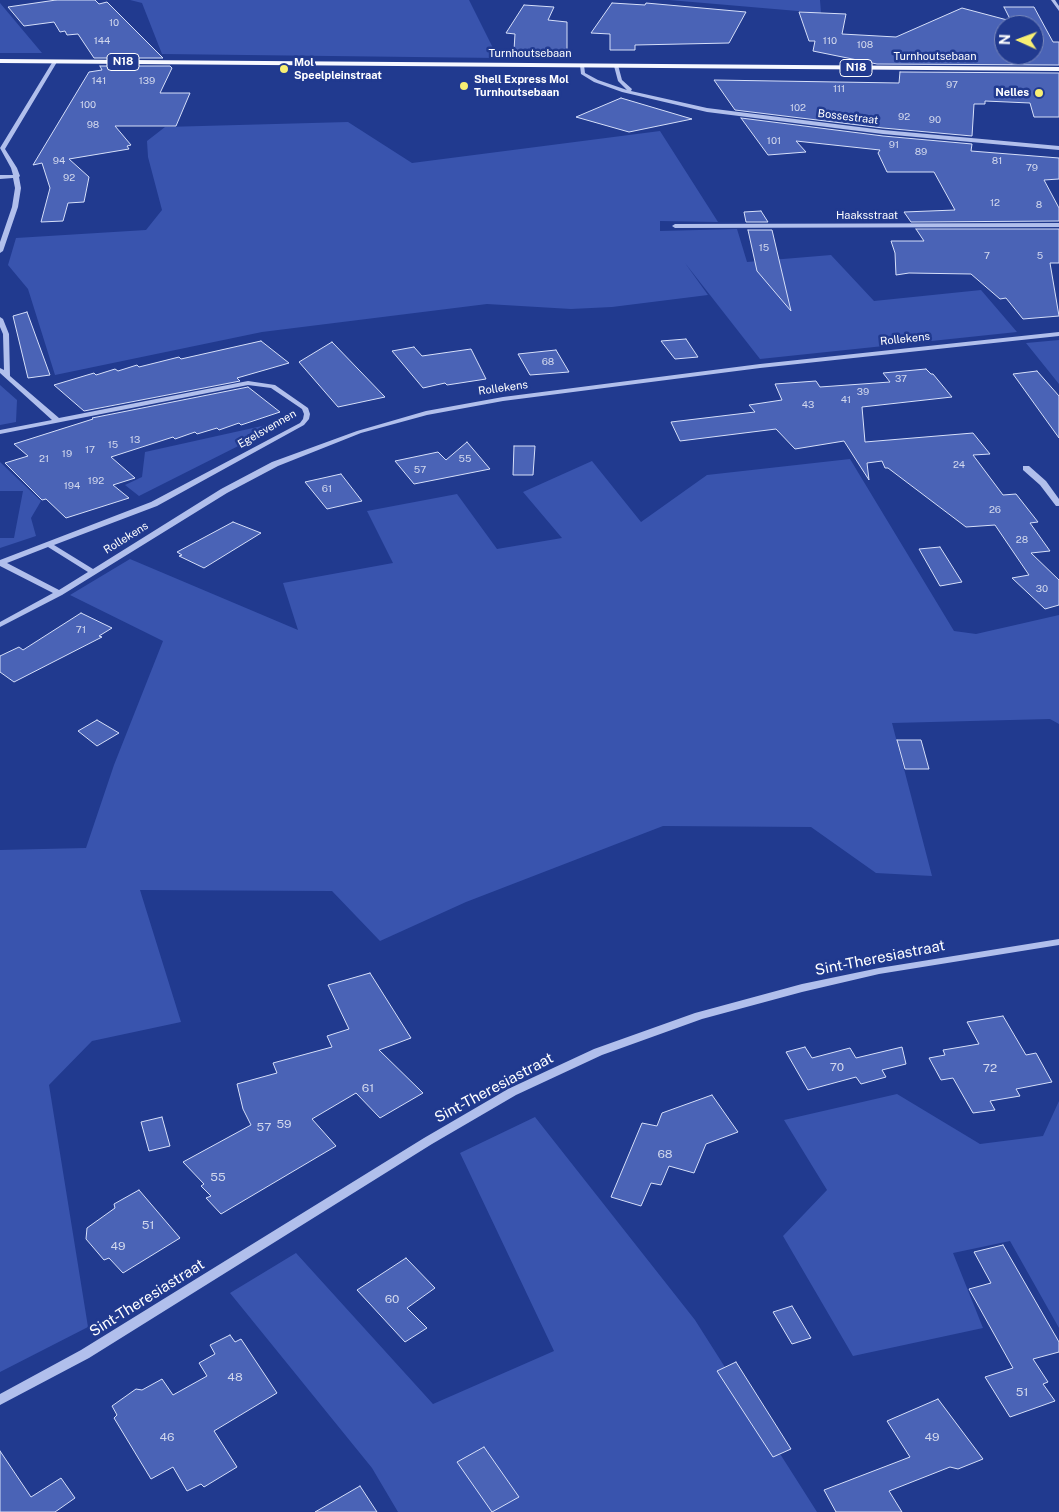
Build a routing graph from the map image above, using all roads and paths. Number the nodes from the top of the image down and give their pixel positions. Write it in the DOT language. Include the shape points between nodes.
graph roads {
  1 [pos="1053,0"];
  2 [pos="1059,10"];
  3 [pos="0,61"];
  4 [pos="55,62"];
  5 [pos="582,66"];
  6 [pos="616,66"];
  7 [pos="1059,69"];
  8 [pos="637,93"];
  9 [pos="1059,148"];
  10 [pos="17,176"];
  11 [pos="0,177"];
  12 [pos="675,226"];
  13 [pos="1059,226"];
  14 [pos="0,251"];
  15 [pos="0,318"];
  16 [pos="1059,334"];
  17 [pos="0,370"];
  18 [pos="7,376"];
  19 [pos="58,420"];
  20 [pos="0,432"];
  21 [pos="1026,468"];
  22 [pos="1059,504"];
  23 [pos="48,544"];
  24 [pos="0,563"];
  25 [pos="93,572"];
  26 [pos="58,593"];
  27 [pos="0,625"];
  28 [pos="1059,942"];
  29 [pos="0,1400"];
  1 -- 2 [label="street"];
  3 -- 4 [label="main road, Turnhoutsebaan / N18"];
  4 -- 5 [label="main road, Turnhoutsebaan / N18"];
  4 -- 10 [label="street" via="2,149"];
  5 -- 6 [label="main road, Turnhoutsebaan / N18"];
  5 -- 8 [label="street, Bossestraat" via="583,74 596,81"];
  6 -- 7 [label="main road, Turnhoutsebaan / N18"];
  6 -- 8 [label="street, Bossestraat" via="620,81"];
  8 -- 9 [label="street, Bossestraat" via="707,110 883,132"];
  10 -- 11 [label="street"];
  10 -- 14 [label="street" via="15,207"];
  12 -- 13 [label="street, Haaksstraat"];
  15 -- 18 [label="street" via="6,334"];
  16 -- 25 [label="street, Rollekens" via="751,367 503,399 426,413 359,432 275,464 224,491"];
  17 -- 18 [label="street"];
  18 -- 19 [label="street"];
  19 -- 20 [label="street, Egelsvennen"];
  19 -- 23 [label="street, Egelsvennen" via="248,383 273,386 305,408 307,414 302,424 154,504"];
  21 -- 22 [label="street"];
  23 -- 24 [label="street, Egelsvennen"];
  23 -- 25 [label="street"];
  24 -- 26 [label="street, Egelsvennen"];
  25 -- 26 [label="street, Rollekens"];
  26 -- 27 [label="street, Rollekens"];
  28 -- 29 [label="street, Sint-Theresiastraat" via="879,971 802,988 699,1016 598,1052 512,1092 85,1354"];
}
